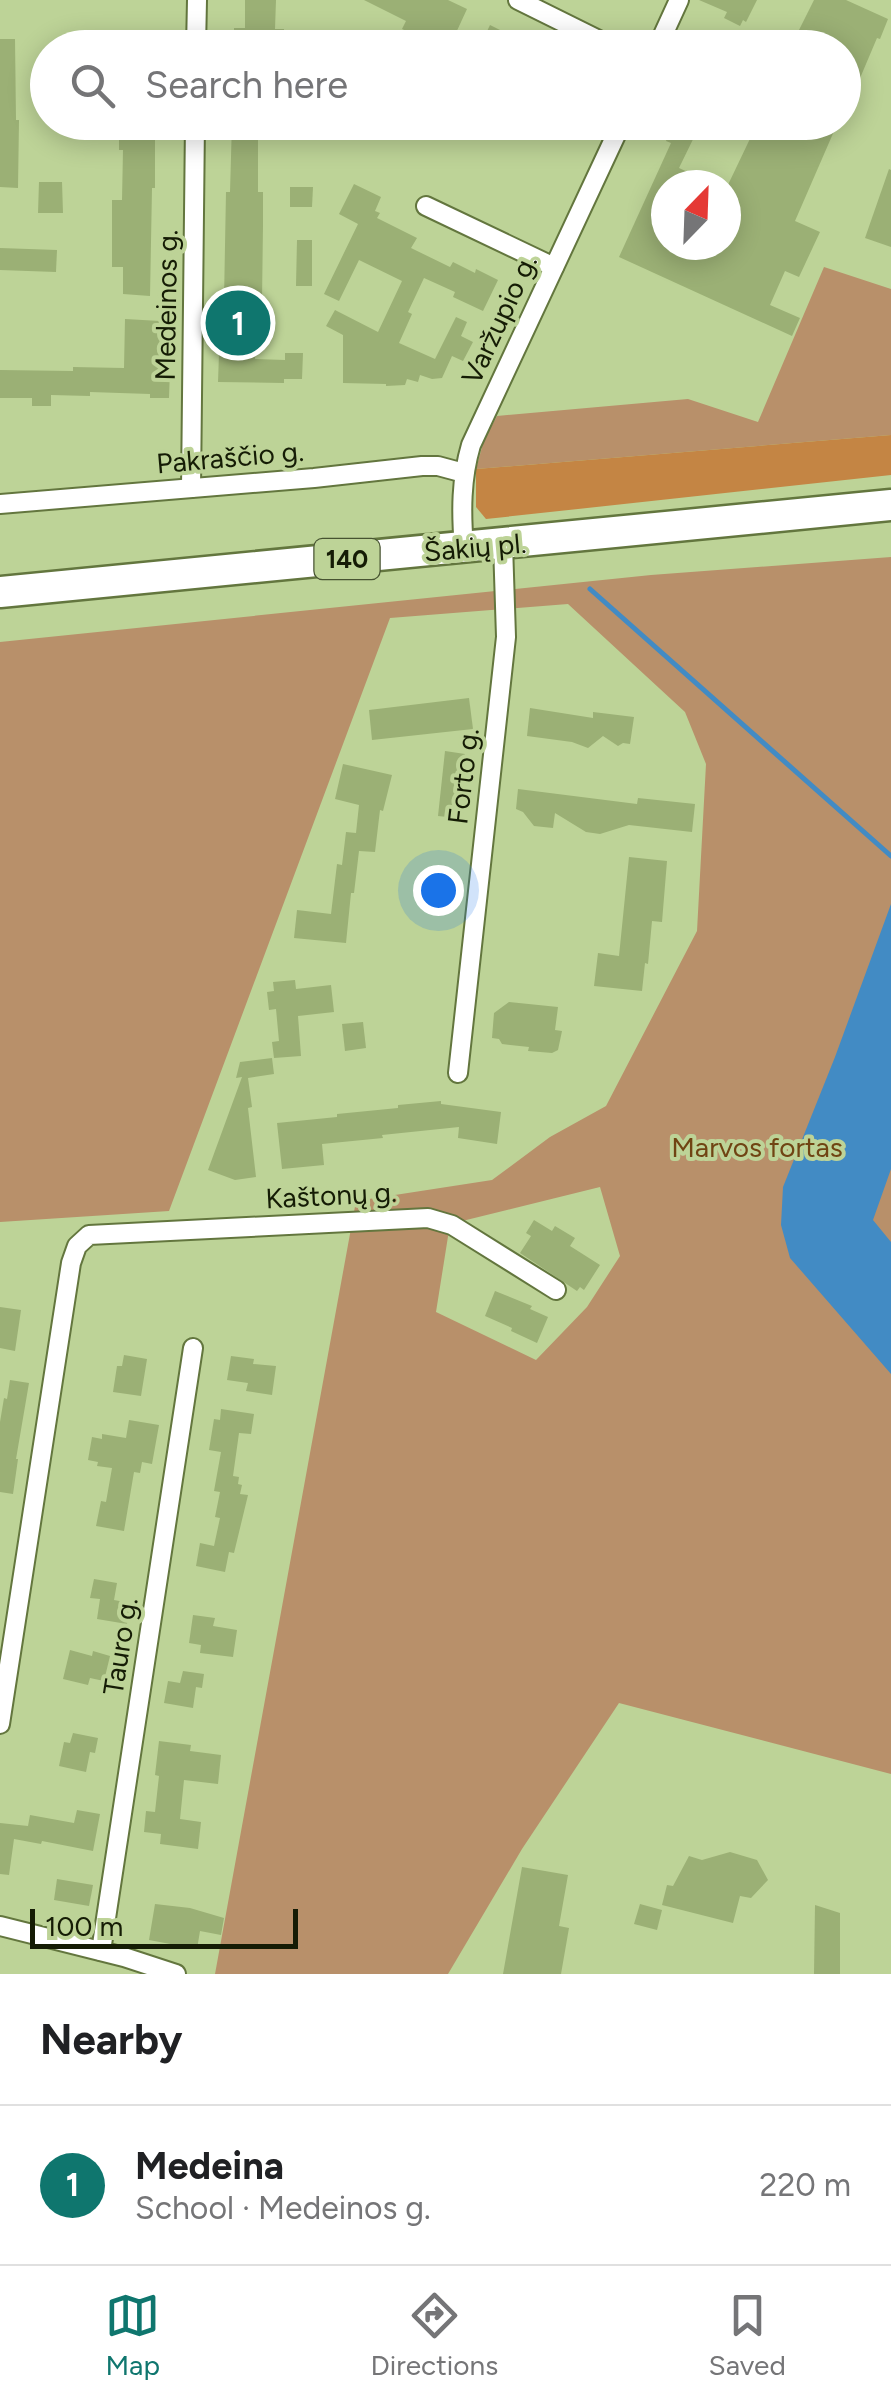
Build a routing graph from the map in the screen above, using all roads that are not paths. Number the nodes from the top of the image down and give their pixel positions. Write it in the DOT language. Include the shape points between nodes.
graph roads {
  1 [pos="197,0"];
  2 [pos="518,0"];
  3 [pos="679,0"];
  4 [pos="196,30"];
  5 [pos="579,30"];
  6 [pos="665,30"];
  7 [pos="196,140"];
  8 [pos="614,140"];
  9 [pos="426,206"];
  10 [pos="554,267"];
  11 [pos="464,473"];
  12 [pos="192,488"];
  13 [pos="0,504"];
  14 [pos="891,504"];
  15 [pos="503,544"];
  16 [pos="464,548"];
  17 [pos="0,592"];
  18 [pos="458,1073"];
  19 [pos="556,1290"];
  20 [pos="194,1348"];
  21 [pos="0,1724"];
  22 [pos="0,1926"];
  23 [pos="101,1951"];
  24 [pos="176,1974"];
  1 -- 4 [label="street"];
  2 -- 5 [label="street"];
  3 -- 6 [label="street"];
  7 -- 12 [label="street, Medeinos g."];
  8 -- 10 [label="street, Varžupio g."];
  9 -- 10 [label="street"];
  10 -- 11 [label="street, Varžupio g."];
  11 -- 12 [label="street, Pakraščio g." via="422,466"];
  11 -- 16 [label="street, Varžupio g."];
  12 -- 13 [label="street, Pakraščio g."];
  14 -- 15 [label="main road, Šakių pl. / 140"];
  15 -- 16 [label="main road, Šakių pl. / 140"];
  15 -- 18 [label="street, Forto g." via="506,637"];
  16 -- 17 [label="main road, Šakių pl. / 140"];
  19 -- 21 [label="street, Kaštonų g." via="452,1225 428,1218 89,1235 71,1263"];
  20 -- 23 [label="street, Tauro g."];
  22 -- 23 [label="street"];
  23 -- 24 [label="street"];
}
